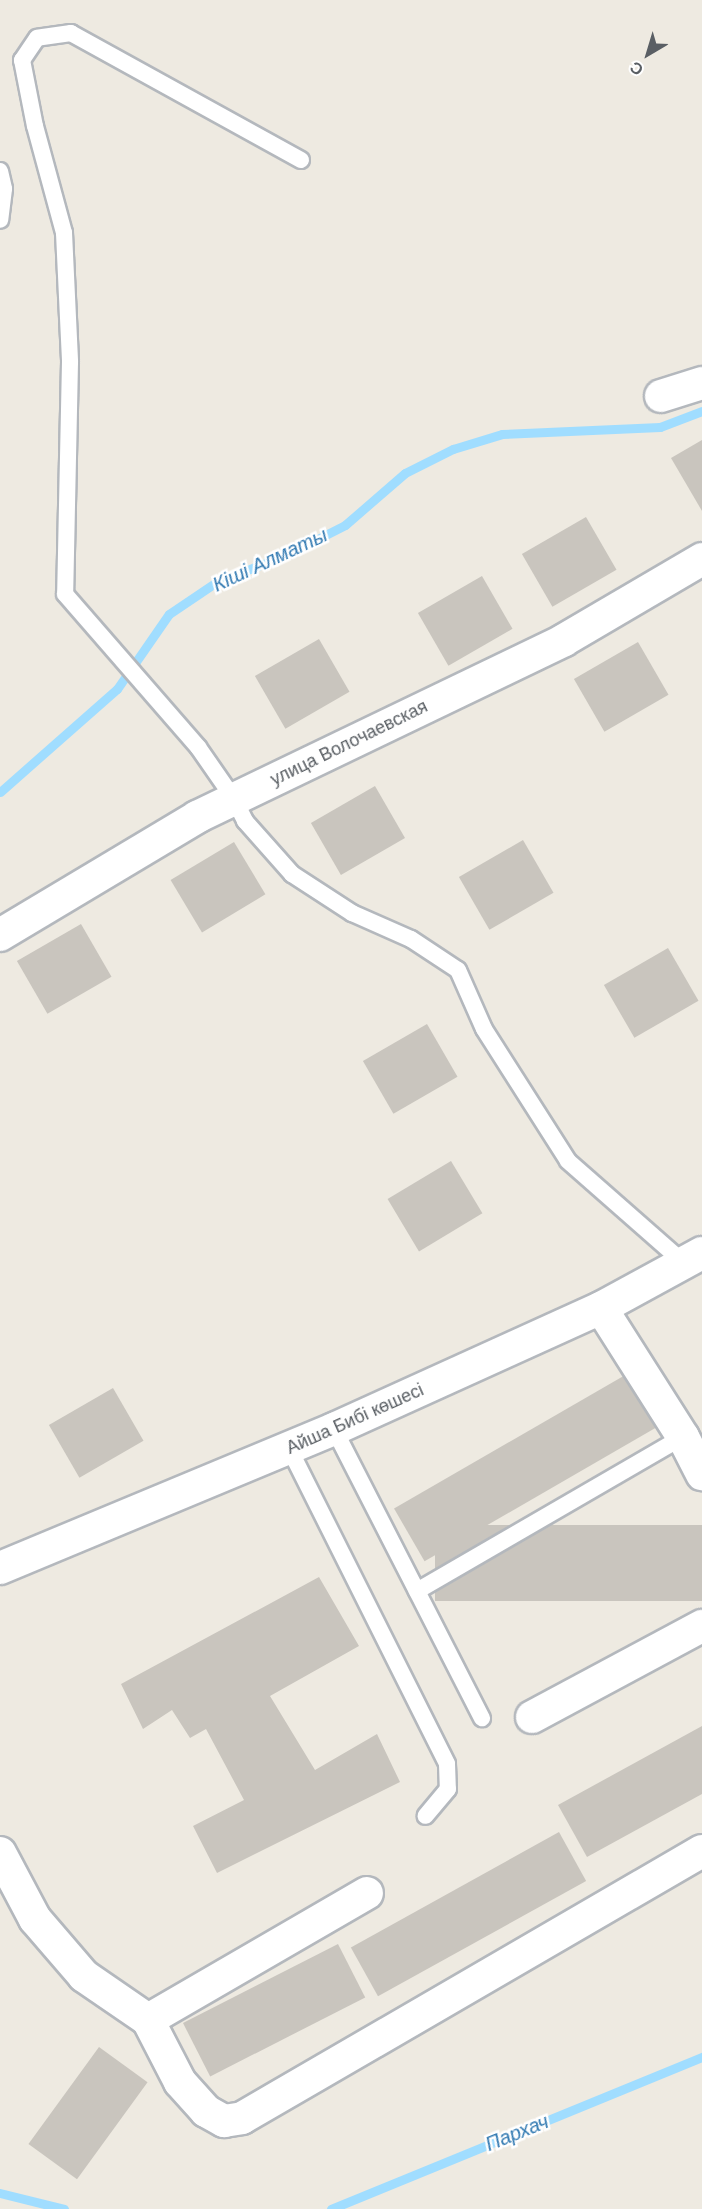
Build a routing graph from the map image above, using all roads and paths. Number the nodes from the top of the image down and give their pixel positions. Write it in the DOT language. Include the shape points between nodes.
graph roads {
  1 [pos="301,160"];
  2 [pos="0,171"];
  3 [pos="0,220"];
  4 [pos="702,383"];
  5 [pos="661,396"];
  6 [pos="702,559"];
  7 [pos="234,799"];
  8 [pos="0,935"];
  9 [pos="693,1258"];
  10 [pos="601,1308"];
  11 [pos="334,1429"];
  12 [pos="683,1437"];
  13 [pos="289,1448"];
  14 [pos="702,1474"];
  15 [pos="0,1568"];
  16 [pos="417,1591"];
  17 [pos="702,1626"];
  18 [pos="532,1717"];
  19 [pos="483,1718"];
  20 [pos="425,1816"];
  21 [pos="702,1851"];
  22 [pos="0,1853"];
  23 [pos="367,1893"];
  24 [pos="148,2020"];
  1 -- 7 [label="lane" via="71,33 37,38 22,60 35,126 64,232 70,362 65,594 198,747"];
  2 -- 3 [label="lane" via="4,189"];
  4 -- 5 [label="street"];
  6 -- 7 [label="street, улица Волочаевская" via="564,640"];
  7 -- 8 [label="street, улица Волочаевская" via="197,817"];
  7 -- 9 [label="lane" via="245,821 292,874 351,913 411,939 458,970 484,1029 568,1161"];
  9 -- 10 [label="street, Айша Бибі көшесі"];
  10 -- 11 [label="street, Айша Бибі көшесі"];
  10 -- 12 [label="street"];
  11 -- 13 [label="street, Айша Бибі көшесі"];
  11 -- 16 [label="lane"];
  12 -- 14 [label="street"];
  12 -- 16 [label="lane"];
  13 -- 15 [label="street, Айша Бибі көшесі"];
  13 -- 20 [label="lane" via="447,1764 448,1789"];
  16 -- 19 [label="lane"];
  17 -- 18 [label="street"];
  21 -- 24 [label="street" via="242,2118 224,2121 206,2111 180,2082"];
  22 -- 24 [label="street" via="35,1919 84,1976"];
  23 -- 24 [label="street"];
}
